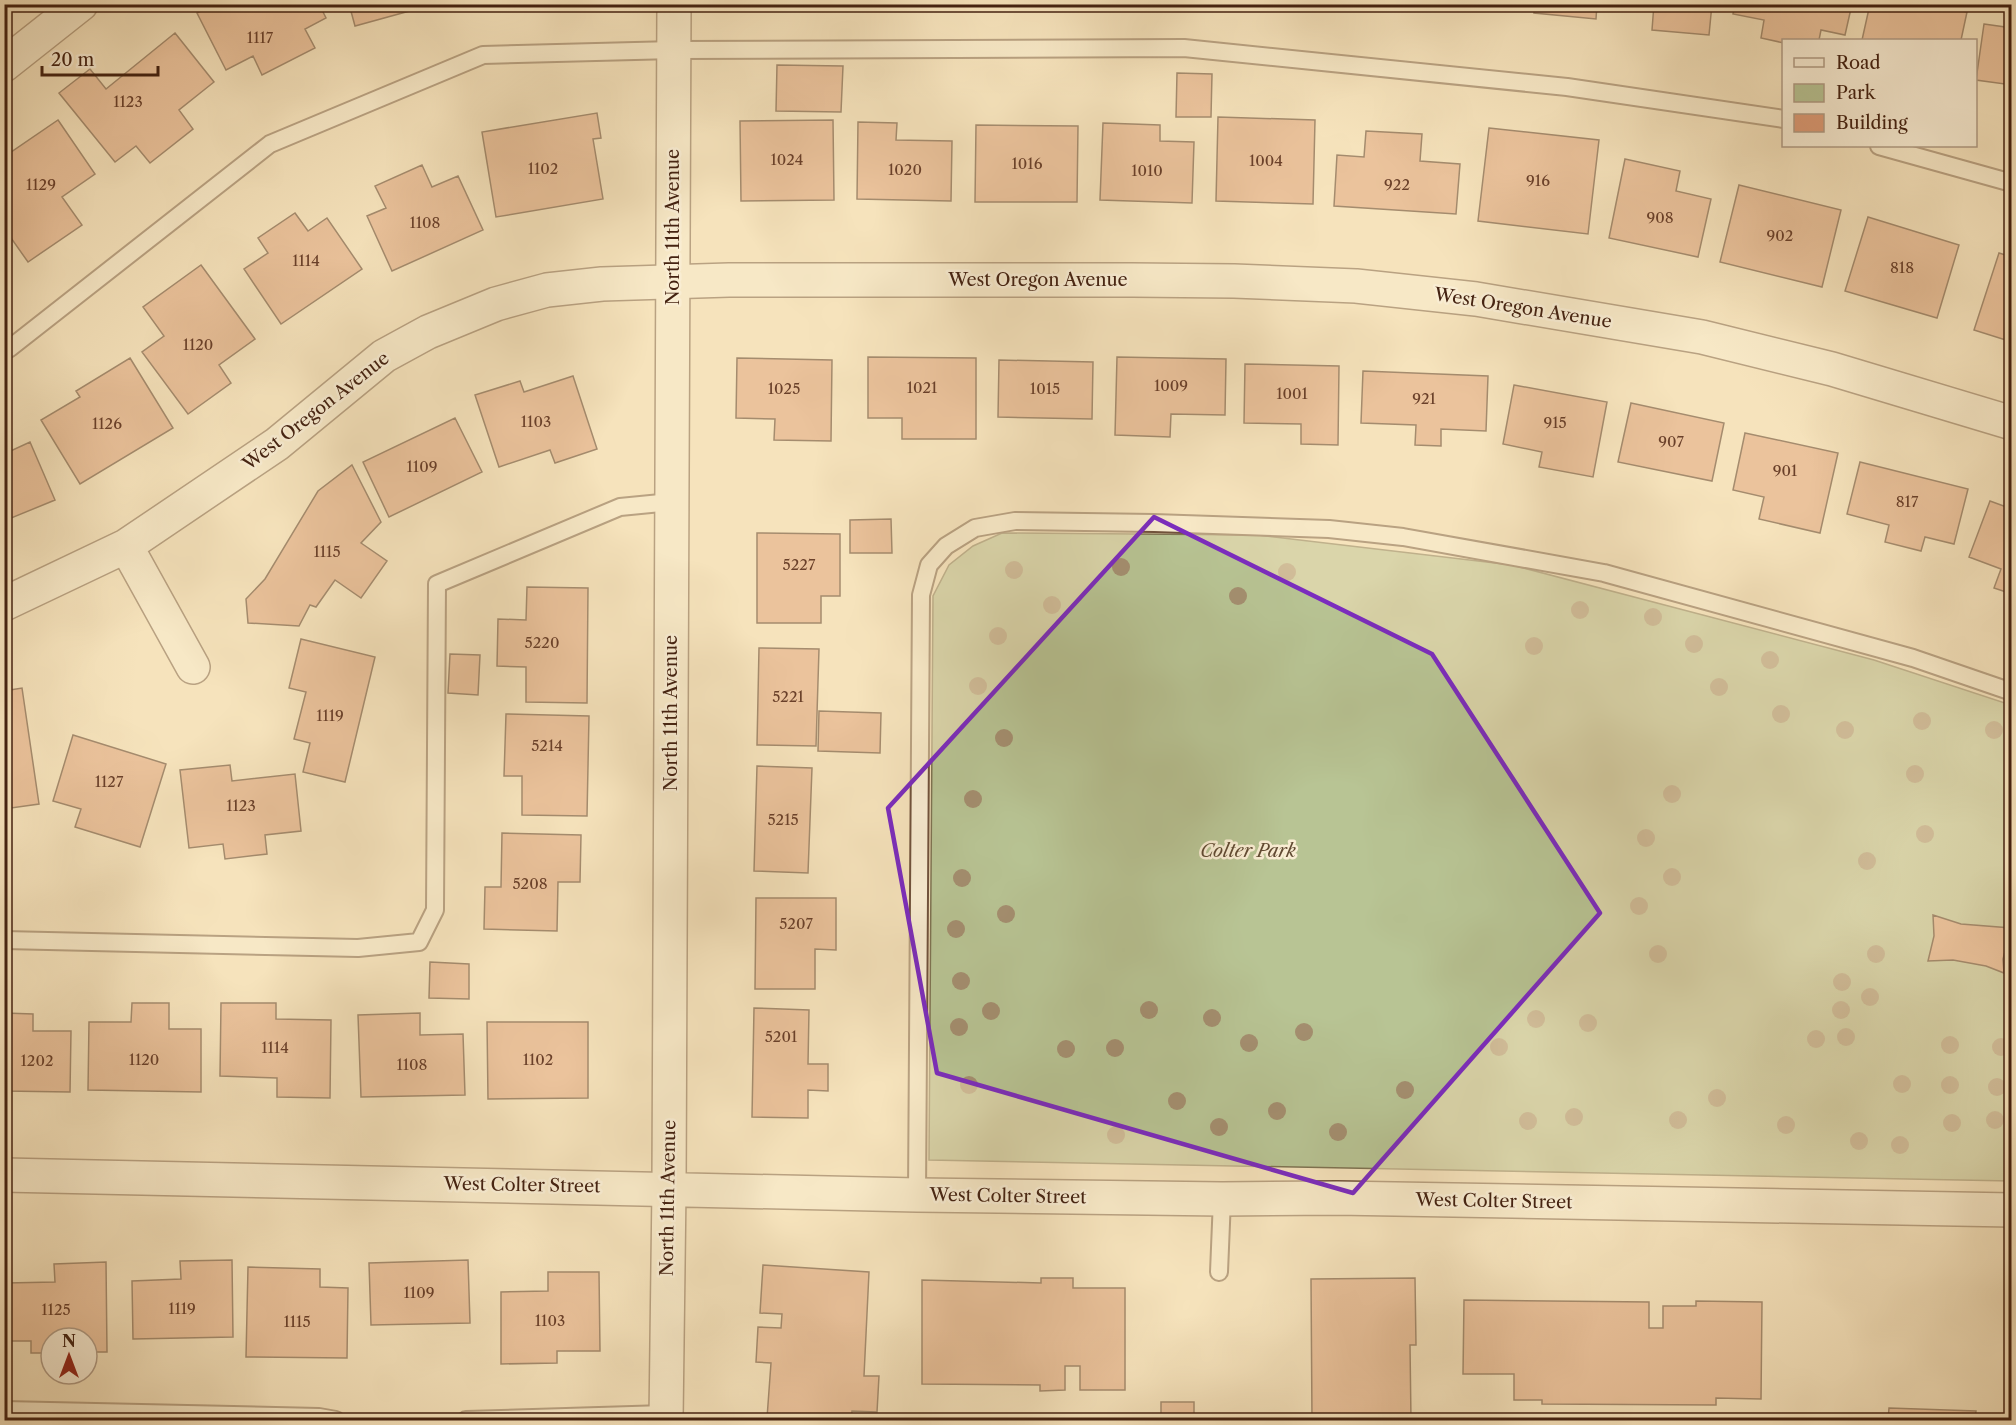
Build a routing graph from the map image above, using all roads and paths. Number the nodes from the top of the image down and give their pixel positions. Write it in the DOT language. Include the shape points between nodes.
graph roads {
  1 [pos="81,4"];
  2 [pos="674,4"];
  3 [pos="674,50"];
  4 [pos="4,65"];
  5 [pos="1782,119"];
  6 [pos="1883,147"];
  7 [pos="2012,183"];
  8 [pos="674,281"];
  9 [pos="4,351"];
  10 [pos="2012,423"];
  11 [pos="671,502"];
  12 [pos="126,546"];
  13 [pos="4,604"];
  14 [pos="193,667"];
  15 [pos="2012,692"];
  16 [pos="4,940"];
  17 [pos="4,1175"];
  18 [pos="669,1188"];
  19 [pos="917,1195"];
  20 [pos="1222,1199"];
  21 [pos="2012,1210"];
  22 [pos="1220,1272"];
  23 [pos="4,1410"];
  24 [pos="666,1417"];
  25 [pos="336,1420"];
  26 [pos="466,1420"];
  1 -- 4 [label="street"];
  2 -- 3 [label="street, North 11th Avenue"];
  3 -- 5 [label="lane" via="1184,48 1567,87"];
  3 -- 8 [label="street, North 11th Avenue"];
  3 -- 9 [label="lane" via="483,55 270,144"];
  6 -- 7 [label="lane"];
  8 -- 10 [label="street, West Oregon Avenue" via="1234,281 1356,286 1476,299 1702,338 1832,369"];
  8 -- 11 [label="street, North 11th Avenue"];
  8 -- 12 [label="street, West Oregon Avenue" via="547,290 496,304 428,332 384,356 277,444"];
  11 -- 16 [label="lane" via="620,507 437,584 435,910 419,942 358,948"];
  11 -- 18 [label="street, North 11th Avenue"];
  12 -- 13 [label="street, West Oregon Avenue"];
  12 -- 14 [label="street"];
  15 -- 19 [label="lane" via="1913,658 1604,573 1403,537 1329,529 1154,523 1015,521 975,528 946,546 929,565 921,595"];
  17 -- 18 [label="street, West Colter Street"];
  18 -- 19 [label="street, West Colter Street"];
  18 -- 24 [label="street, North 11th Avenue"];
  19 -- 20 [label="street, West Colter Street"];
  20 -- 21 [label="street, West Colter Street"];
  20 -- 22 [label="lane"];
  23 -- 25 [label="lane"];
  24 -- 26 [label="lane"];
}
